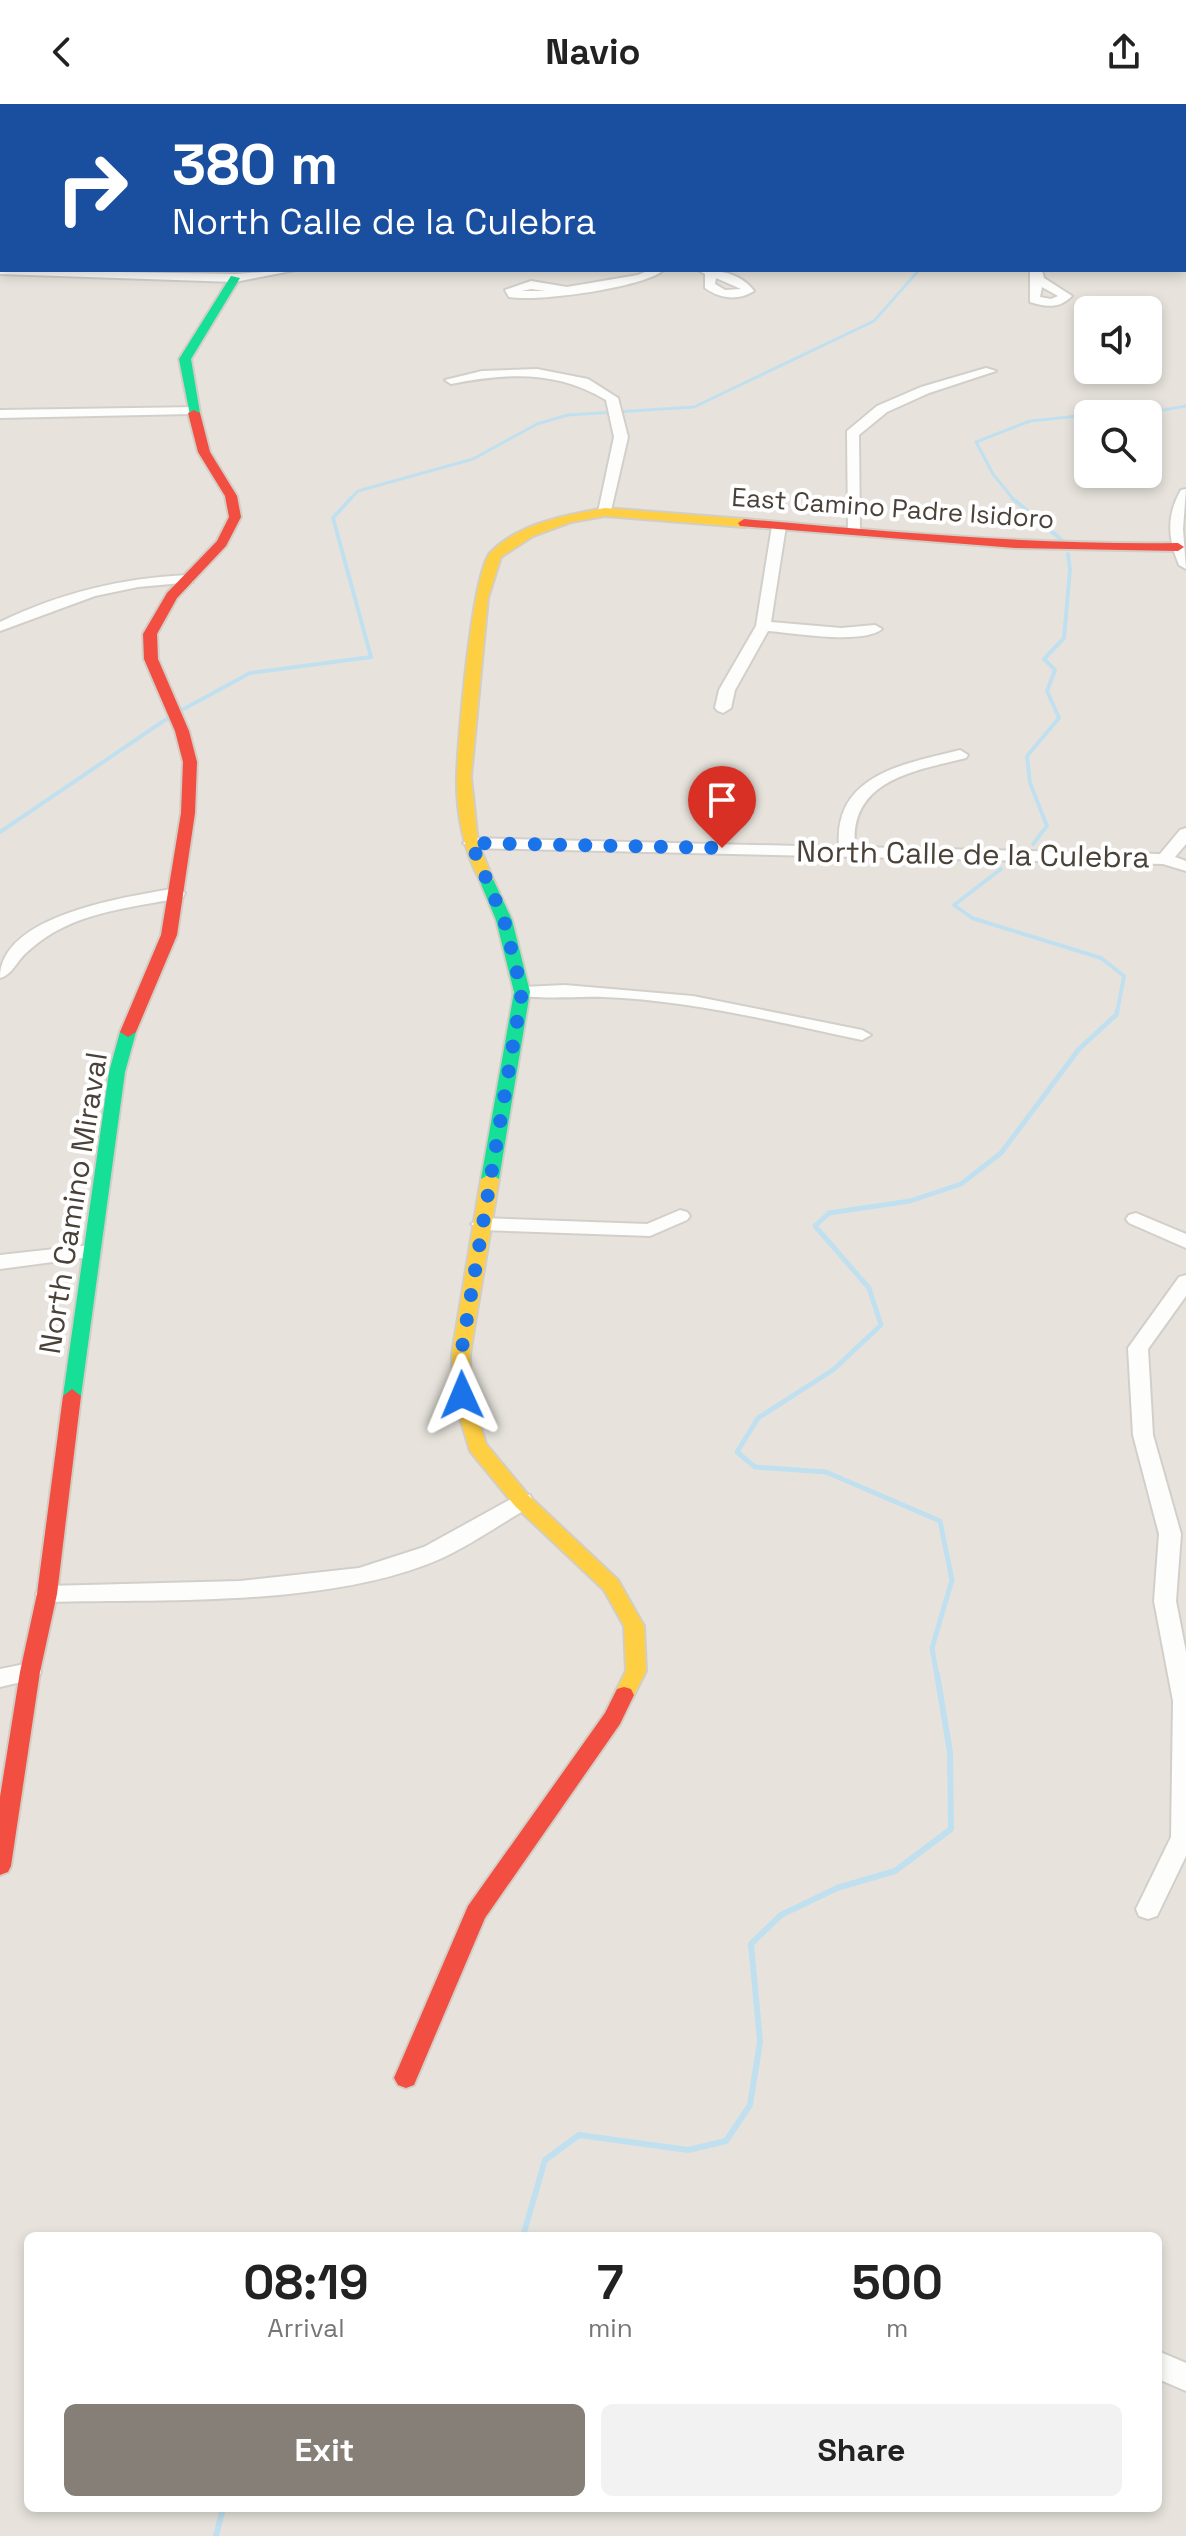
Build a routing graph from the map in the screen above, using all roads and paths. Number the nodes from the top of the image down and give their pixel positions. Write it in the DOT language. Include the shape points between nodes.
graph roads {
  1 [pos="59,272"];
  2 [pos="276,272"];
  3 [pos="654,272"];
  4 [pos="235,278"];
  5 [pos="563,290"];
  6 [pos="990,371"];
  7 [pos="451,380"];
  8 [pos="193,410"];
  9 [pos="0,414"];
  10 [pos="1186,493"];
  11 [pos="605,512"];
  12 [pos="779,526"];
  13 [pos="853,531"];
  14 [pos="1178,547"];
  15 [pos="1186,565"];
  16 [pos="188,579"];
  17 [pos="0,611"];
  18 [pos="6,624"];
  19 [pos="763,626"];
  20 [pos="875,629"];
  21 [pos="723,708"];
  22 [pos="960,755"];
  23 [pos="1186,833"];
  24 [pos="471,843"];
  25 [pos="847,851"];
  26 [pos="1165,859"];
  27 [pos="1186,866"];
  28 [pos="177,893"];
  29 [pos="17,952"];
  30 [pos="0,961"];
  31 [pos="0,973"];
  32 [pos="522,992"];
  33 [pos="862,1035"];
  34 [pos="680,1216"];
  35 [pos="1136,1219"];
  36 [pos="481,1224"];
  37 [pos="1186,1242"];
  38 [pos="91,1251"];
  39 [pos="0,1262"];
  40 [pos="1186,1282"];
  41 [pos="1179,1305"];
  42 [pos="522,1501"];
  43 [pos="1178,1536"];
  44 [pos="47,1594"];
  45 [pos="30,1672"];
  46 [pos="0,1678"];
  47 [pos="0,1866"];
  48 [pos="1148,1909"];
  49 [pos="406,2078"];
  50 [pos="1162,2367"];
  51 [pos="1186,2377"];
  1 -- 4 [label="street"];
  2 -- 4 [label="street"];
  3 -- 5 [label="street"];
  4 -- 8 [label="street, North Camino Miraval" via="185,359"];
  6 -- 13 [label="street" via="882,409 852,434"];
  7 -- 11 [label="street" via="477,374 542,374 582,380 612,398 621,437"];
  8 -- 9 [label="street"];
  8 -- 16 [label="street, North Camino Miraval" via="204,452 236,510 222,543"];
  10 -- 14 [label="street" via="1174,519"];
  11 -- 12 [label="street, East Camino Padre Isidoro"];
  11 -- 24 [label="street, East Camino Padre Isidoro" via="529,533 495,555 482,598 464,777"];
  12 -- 13 [label="street, East Camino Padre Isidoro"];
  12 -- 19 [label="street"];
  13 -- 14 [label="street, East Camino Padre Isidoro" via="1018,545"];
  14 -- 15 [label="street"];
  16 -- 18 [label="street" via="141,581 82,593"];
  16 -- 28 [label="street, North Camino Miraval" via="162,611 149,642 190,762"];
  17 -- 18 [label="street"];
  19 -- 20 [label="street"];
  19 -- 21 [label="street" via="727,690"];
  22 -- 25 [label="street" via="912,767 859,792 846,820"];
  23 -- 26 [label="street"];
  24 -- 25 [label="street, North Calle de la Culebra"];
  24 -- 32 [label="street, East Camino Padre Isidoro" via="504,920"];
  25 -- 26 [label="street, North Calle de la Culebra"];
  26 -- 27 [label="street, North Calle de la Culebra"];
  28 -- 29 [label="street" via="70,917 39,932"];
  28 -- 38 [label="street, North Camino Miraval" via="162,956 122,1053"];
  29 -- 30 [label="street"];
  29 -- 31 [label="street"];
  32 -- 33 [label="street" via="677,996"];
  32 -- 36 [label="street"];
  34 -- 36 [label="street" via="650,1230"];
  35 -- 37 [label="street"];
  36 -- 42 [label="street" via="461,1354 462,1395 477,1446"];
  38 -- 39 [label="street"];
  38 -- 44 [label="street, North Camino Miraval"];
  40 -- 41 [label="street"];
  41 -- 43 [label="street" via="1138,1348 1143,1435"];
  42 -- 44 [label="street" via="432,1553 359,1576 240,1589"];
  42 -- 49 [label="street" via="611,1585 634,1626 636,1671 613,1718 476,1913"];
  43 -- 48 [label="street" via="1165,1601 1184,1701 1183,1837"];
  44 -- 45 [label="street, North Camino Miraval"];
  45 -- 46 [label="street"];
  45 -- 47 [label="street, North Camino Miraval"];
  50 -- 51 [label="street"];
}
